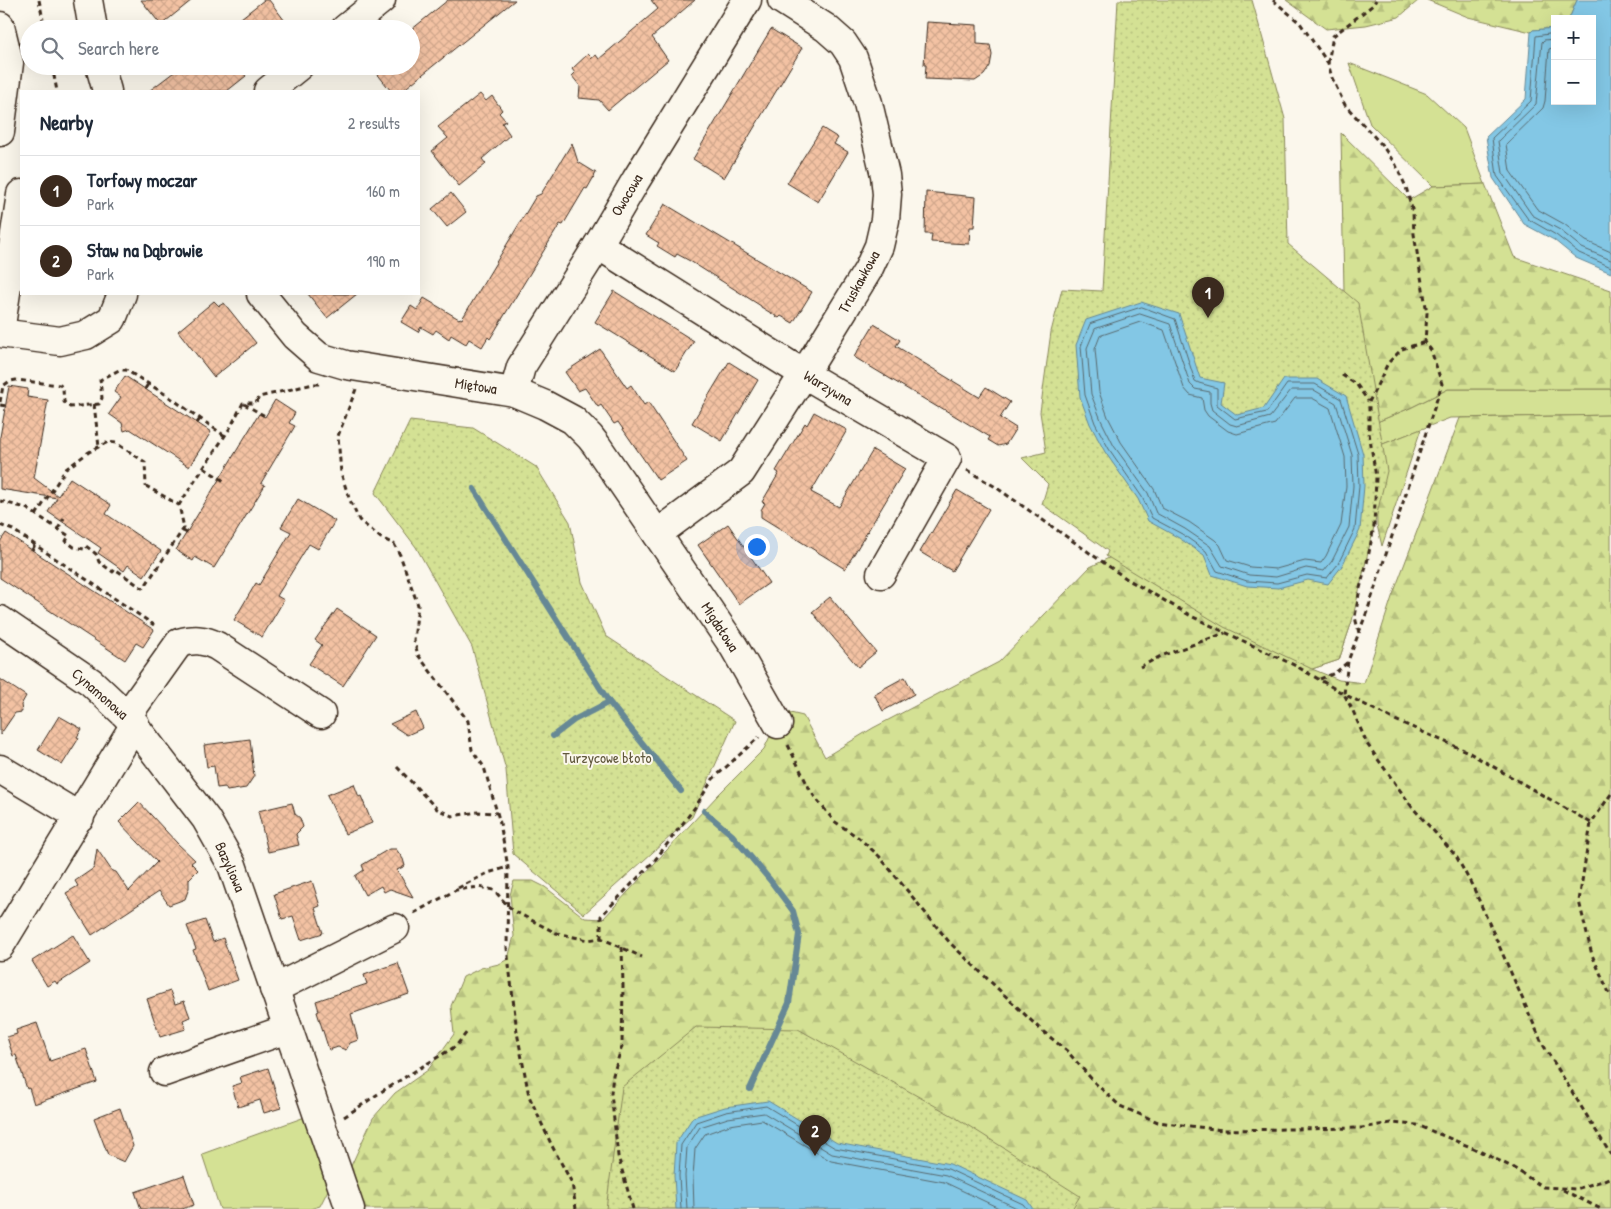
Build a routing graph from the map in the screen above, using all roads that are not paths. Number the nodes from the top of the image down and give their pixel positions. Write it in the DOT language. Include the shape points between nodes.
graph roads {
  1 [pos="88,0"];
  2 [pos="381,0"];
  3 [pos="747,0"];
  4 [pos="782,0"];
  5 [pos="91,20"];
  6 [pos="356,20"];
  7 [pos="0,26"];
  8 [pos="9,63"];
  9 [pos="103,75"];
  10 [pos="288,75"];
  11 [pos="20,90"];
  12 [pos="107,90"];
  13 [pos="269,90"];
  14 [pos="0,132"];
  15 [pos="20,201"];
  16 [pos="598,245"];
  17 [pos="122,295"];
  18 [pos="262,295"];
  19 [pos="0,332"];
  20 [pos="804,374"];
  21 [pos="514,392"];
  22 [pos="657,534"];
  23 [pos="881,574"];
  24 [pos="0,620"];
  25 [pos="321,714"];
  26 [pos="131,720"];
  27 [pos="778,724"];
  28 [pos="0,768"];
  29 [pos="80,817"];
  30 [pos="395,928"];
  31 [pos="0,946"];
  32 [pos="274,990"];
  33 [pos="287,1029"];
  34 [pos="164,1072"];
  35 [pos="350,1209"];
  1 -- 5 [label="street"];
  2 -- 6 [label="street"];
  3 -- 16 [label="street, Owocowa"];
  4 -- 20 [label="street, Truskawkowa" via="826,28 843,43 853,58 868,103 887,194 879,246 868,270"];
  7 -- 8 [label="street"];
  8 -- 11 [label="street"];
  8 -- 14 [label="street"];
  9 -- 12 [label="street"];
  10 -- 13 [label="street"];
  15 -- 19 [label="street"];
  16 -- 20 [label="street, Warzywna"];
  16 -- 21 [label="street, Owocowa" via="521,367"];
  17 -- 19 [label="street" via="112,319 86,335 60,341"];
  18 -- 21 [label="street, Miętowa" via="295,336 319,357 346,365"];
  20 -- 22 [label="street, Truskawkowa" via="741,472"];
  20 -- 23 [label="street, Warzywna" via="947,458"];
  21 -- 22 [label="street, Miętowa" via="572,420 590,437"];
  22 -- 27 [label="street, Migdałowa" via="734,647"];
  24 -- 26 [label="street, Cynamonowa" via="91,682"];
  25 -- 26 [label="street" via="207,640 191,640 179,643"];
  26 -- 29 [label="street, Cynamonowa"];
  26 -- 32 [label="street, Bazyliowa" via="206,819 232,865"];
  28 -- 29 [label="street"];
  29 -- 31 [label="street, Cynamonowa"];
  30 -- 32 [label="street"];
  32 -- 33 [label="street, Bazyliowa"];
  33 -- 34 [label="street"];
  33 -- 35 [label="street, Bazyliowa"];
}
